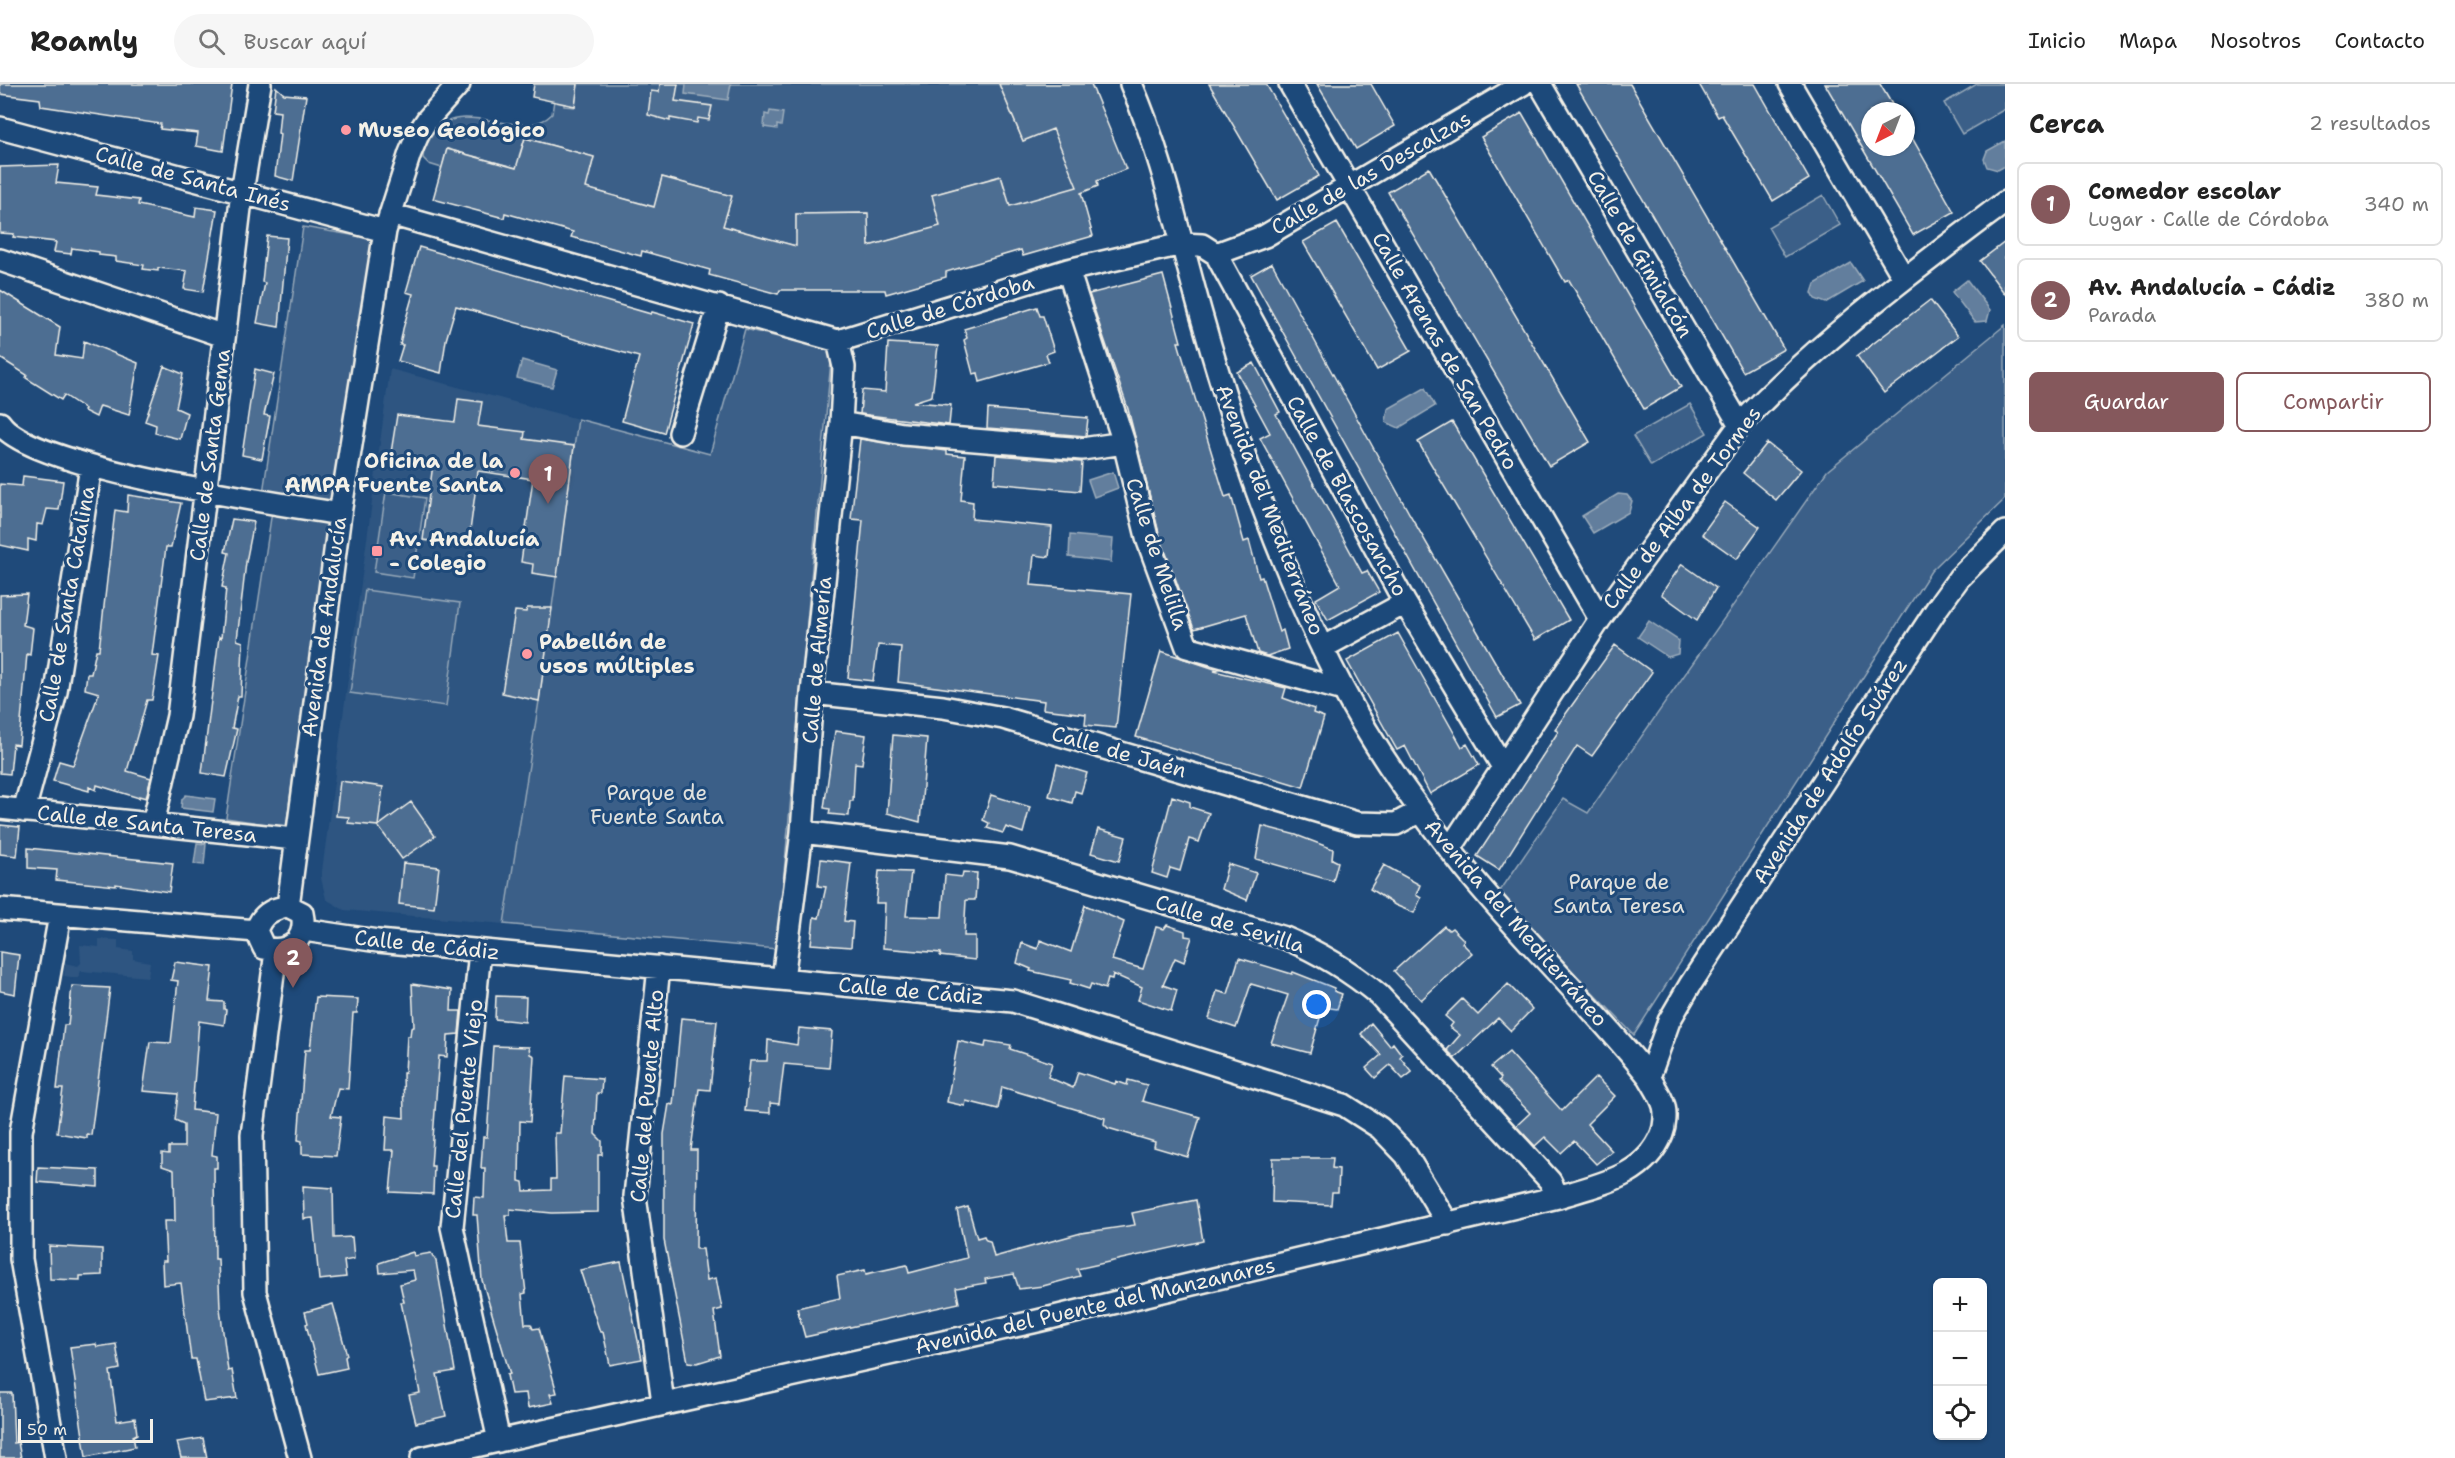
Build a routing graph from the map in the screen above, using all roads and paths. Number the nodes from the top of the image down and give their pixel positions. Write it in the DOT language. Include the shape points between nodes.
graph roads {
  1 [pos="260,84"];
  2 [pos="459,84"];
  3 [pos="1131,84"];
  4 [pos="1290,84"];
  5 [pos="1523,84"];
  6 [pos="1540,84"];
  7 [pos="1790,84"];
  8 [pos="0,128"];
  9 [pos="1350,186"];
  10 [pos="242,192"];
  11 [pos="2005,202"];
  12 [pos="387,222"];
  13 [pos="1182,244"];
  14 [pos="1216,254"];
  15 [pos="0,260"];
  16 [pos="1068,270"];
  17 [pos="1904,278"];
  18 [pos="719,306"];
  19 [pos="224,336"];
  20 [pos="838,341"];
  21 [pos="841,423"];
  22 [pos="1740,425"];
  23 [pos="2,431"];
  24 [pos="680,434"];
  25 [pos="1124,443"];
  26 [pos="91,466"];
  27 [pos="207,491"];
  28 [pos="340,514"];
  29 [pos="2005,532"];
  30 [pos="1405,603"];
  31 [pos="1600,618"];
  32 [pos="1322,648"];
  33 [pos="1343,690"];
  34 [pos="812,693"];
  35 [pos="1503,767"];
  36 [pos="0,808"];
  37 [pos="24,811"];
  38 [pos="1420,811"];
  39 [pos="153,824"];
  40 [pos="802,832"];
  41 [pos="294,839"];
  42 [pos="1450,849"];
  43 [pos="288,906"];
  44 [pos="0,909"];
  45 [pos="60,915"];
  46 [pos="303,930"];
  47 [pos="256,932"];
  48 [pos="276,951"];
  49 [pos="480,951"];
  50 [pos="659,967"];
  51 [pos="783,979"];
  52 [pos="1669,1021"];
  53 [pos="1633,1057"];
  54 [pos="1649,1077"];
  55 [pos="1558,1197"];
  56 [pos="1448,1224"];
  57 [pos="663,1403"];
  58 [pos="499,1441"];
  59 [pos="56,1458"];
  60 [pos="300,1458"];
  61 [pos="422,1458"];
  1 -- 10 [label="street, Calle de Santa Gema"];
  2 -- 12 [label="street, Avenida de Andalucía" via="419,132"];
  3 -- 13 [label="street, Avenida del Mediterráneo"];
  4 -- 9 [label="street, Calle Arenas de San Pedro"];
  5 -- 9 [label="street, Calle de las Descalzas"];
  6 -- 22 [label="street, Calle de Gimialcón"];
  7 -- 17 [label="street"];
  8 -- 10 [label="street, Calle de Santa Inés"];
  9 -- 14 [label="street, Calle de las Descalzas" via="1265,236"];
  9 -- 31 [label="street, Calle Arenas de San Pedro"];
  10 -- 12 [label="street, Calle de Santa Inés"];
  10 -- 19 [label="street, Calle de Santa Gema"];
  11 -- 17 [label="street, Calle de Alba de Tormes"];
  12 -- 18 [label="street, Calle de Córdoba"];
  12 -- 28 [label="street, Avenida de Andalucía"];
  13 -- 14 [label="street" via="1202,245"];
  13 -- 16 [label="street, Calle de Córdoba"];
  13 -- 32 [label="street, Avenida del Mediterráneo" via="1216,368 1247,461"];
  14 -- 30 [label="street, Calle de Blascosancho"];
  15 -- 19 [label="street"];
  16 -- 20 [label="street, Calle de Córdoba"];
  16 -- 25 [label="street, Calle de Melilla"];
  17 -- 22 [label="street, Calle de Alba de Tormes" via="1763,400"];
  18 -- 20 [label="street, Calle de Córdoba"];
  18 -- 24 [label="street"];
  19 -- 27 [label="street, Calle de Santa Gema"];
  20 -- 21 [label="street, Calle de Almería" via="844,367"];
  21 -- 25 [label="street" via="903,434 1082,449"];
  21 -- 34 [label="street, Calle de Almería"];
  22 -- 31 [label="street, Calle de Alba de Tormes"];
  23 -- 26 [label="street" via="45,452"];
  25 -- 33 [label="street, Calle de Melilla" via="1148,541 1187,647"];
  26 -- 27 [label="street"];
  26 -- 37 [label="street, Calle de Santa Catalina" via="56,692"];
  27 -- 28 [label="street"];
  27 -- 39 [label="street, Calle de Santa Gema" via="178,716"];
  28 -- 41 [label="street, Avenida de Andalucía"];
  29 -- 52 [label="street, Avenida de Adolfo Suárez" via="1959,578 1938,607"];
  30 -- 32 [label="street"];
  30 -- 35 [label="street, Calle de Blascosancho"];
  31 -- 35 [label="street, Calle de Alba de Tormes"];
  32 -- 33 [label="street, Avenida del Mediterráneo"];
  33 -- 38 [label="street, Avenida del Mediterráneo"];
  34 -- 38 [label="street, Calle de Jaén" via="943,707 1003,718 1357,823 1396,824"];
  34 -- 40 [label="street, Calle de Almería"];
  35 -- 42 [label="street, Calle de Alba de Tormes"];
  36 -- 37 [label="street, Calle de Santa Teresa"];
  37 -- 39 [label="street, Calle de Santa Teresa"];
  38 -- 42 [label="street, Avenida del Mediterráneo"];
  39 -- 41 [label="street, Calle de Santa Teresa"];
  40 -- 51 [label="street, Calle de Almería"];
  40 -- 55 [label="street, Calle de Sevilla" via="1010,857 1286,938 1318,952 1379,995 1550,1181"];
  41 -- 43 [label="street, Avenida de Andalucía"];
  42 -- 53 [label="street, Avenida del Mediterráneo"];
  43 -- 46 [label="street" via="302,913"];
  43 -- 47 [label="street" via="267,913"];
  44 -- 45 [label="street"];
  45 -- 47 [label="street"];
  45 -- 59 [label="street" via="21,1132 21,1259"];
  46 -- 48 [label="street" via="293,945"];
  46 -- 49 [label="street, Calle de Cádiz"];
  47 -- 48 [label="street" via="264,948"];
  48 -- 60 [label="street" via="252,1135 255,1292"];
  49 -- 50 [label="street, Calle de Cádiz"];
  49 -- 58 [label="street, Calle del Puente Viejo" via="452,1227"];
  50 -- 51 [label="street, Calle de Cádiz"];
  50 -- 57 [label="street, Calle del Puente Alto" via="635,1196"];
  51 -- 56 [label="street, Calle de Cádiz" via="1013,1001 1344,1105 1380,1128 1406,1155"];
  52 -- 53 [label="street, Avenida de Adolfo Suárez"];
  52 -- 54 [label="street, Avenida de Adolfo Suárez"];
  53 -- 54 [label="street, Avenida del Puente del Manzanares"];
  54 -- 55 [label="street, Avenida del Puente del Manzanares" via="1665,1108 1664,1128 1656,1148 1640,1167"];
  55 -- 56 [label="street, Avenida del Puente del Manzanares"];
  56 -- 57 [label="street, Avenida del Puente del Manzanares" via="1033,1322"];
  57 -- 58 [label="street, Avenida del Puente del Manzanares"];
  58 -- 61 [label="street, Avenida del Puente del Manzanares"];
}
